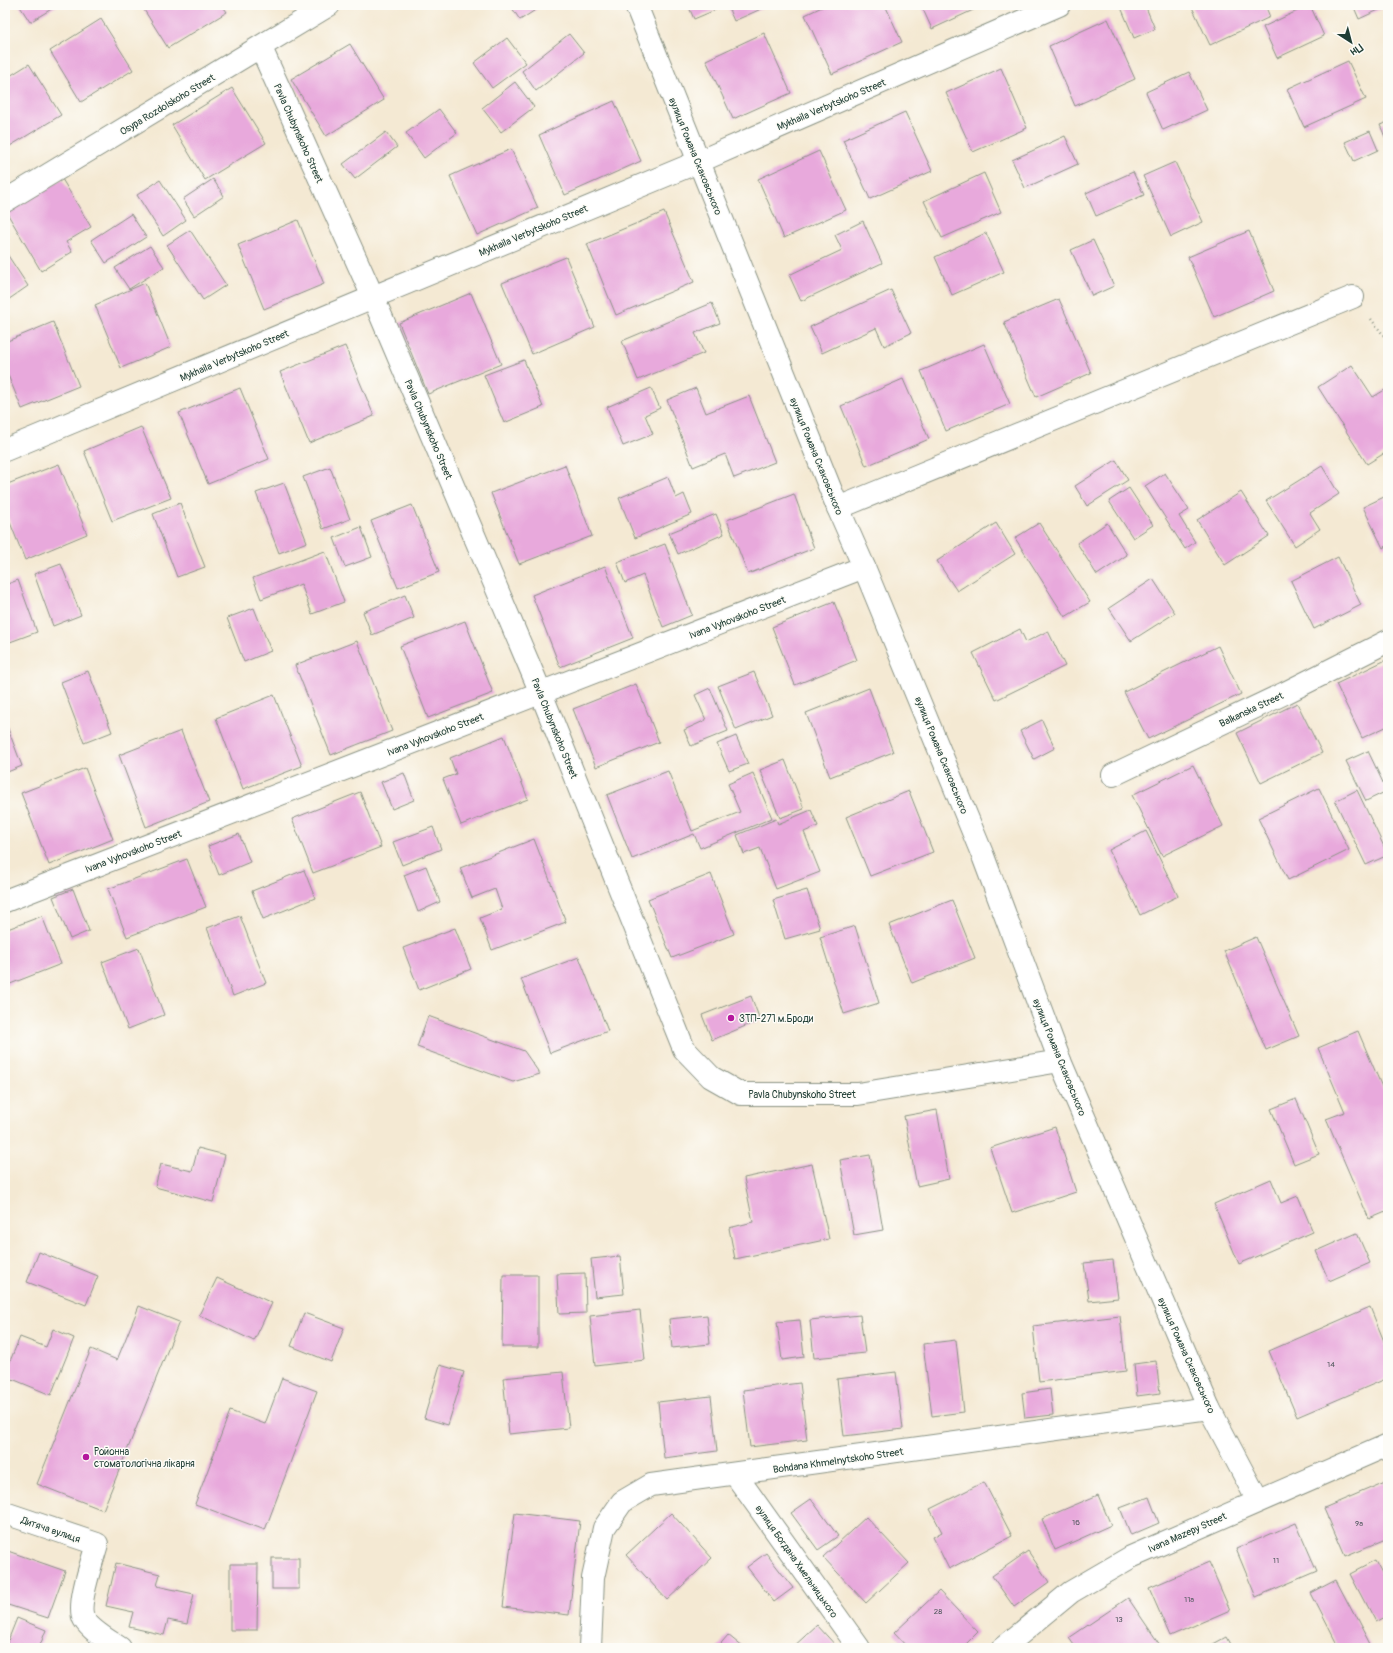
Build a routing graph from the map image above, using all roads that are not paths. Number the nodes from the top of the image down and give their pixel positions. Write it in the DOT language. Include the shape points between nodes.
graph roads {
  1 [pos="329,5"];
  2 [pos="636,5"];
  3 [pos="1059,5"];
  4 [pos="261,48"];
  5 [pos="698,162"];
  6 [pos="5,201"];
  7 [pos="373,297"];
  8 [pos="1353,297"];
  9 [pos="5,450"];
  10 [pos="838,508"];
  11 [pos="864,567"];
  12 [pos="1388,641"];
  13 [pos="541,693"];
  14 [pos="1113,775"];
  15 [pos="5,901"];
  16 [pos="1060,1061"];
  17 [pos="1209,1408"];
  18 [pos="1388,1445"];
  19 [pos="734,1474"];
  20 [pos="1258,1501"];
  21 [pos="5,1513"];
  22 [pos="1014,1645"];
  23 [pos="120,1648"];
  24 [pos="590,1648"];
  25 [pos="859,1648"];
  1 -- 4 [label="street, Osypa Rozdolskoho Street"];
  2 -- 5 [label="street, вулиця Романа Скаковського"];
  3 -- 5 [label="street, Mykhaila Verbytskoho Street"];
  4 -- 6 [label="street, Osypa Rozdolskoho Street"];
  4 -- 7 [label="street, Pavla Chubynskoho Street"];
  5 -- 7 [label="street, Mykhaila Verbytskoho Street"];
  5 -- 10 [label="street, вулиця Романа Скаковського"];
  7 -- 9 [label="street, Mykhaila Verbytskoho Street"];
  7 -- 13 [label="street, Pavla Chubynskoho Street"];
  8 -- 10 [label="street"];
  10 -- 11 [label="street, вулиця Романа Скаковського"];
  11 -- 13 [label="street, Ivana Vyhovskoho Street"];
  11 -- 16 [label="street, вулиця Романа Скаковського" via="983,856"];
  12 -- 14 [label="street, Balkanska Street"];
  13 -- 15 [label="street, Ivana Vyhovskoho Street"];
  13 -- 16 [label="street, Pavla Chubynskoho Street" via="684,1049 711,1077 741,1094 858,1094"];
  16 -- 17 [label="street, вулиця Романа Скаковського"];
  17 -- 19 [label="street, Bohdana Khmelnytskoho Street"];
  17 -- 20 [label="street, вулиця Романа Скаковського"];
  18 -- 20 [label="street, Ivana Mazepy Street"];
  19 -- 24 [label="street, Bohdana Khmelnytskoho Street" via="651,1485 622,1502 604,1528 593,1578"];
  19 -- 25 [label="street, вулиця Богдана Хмельницького"];
  20 -- 22 [label="street, Ivana Mazepy Street" via="1125,1561 1071,1592"];
  21 -- 23 [label="street, Дитяча вулиця" via="97,1544 81,1604 83,1618 93,1629"];
}
